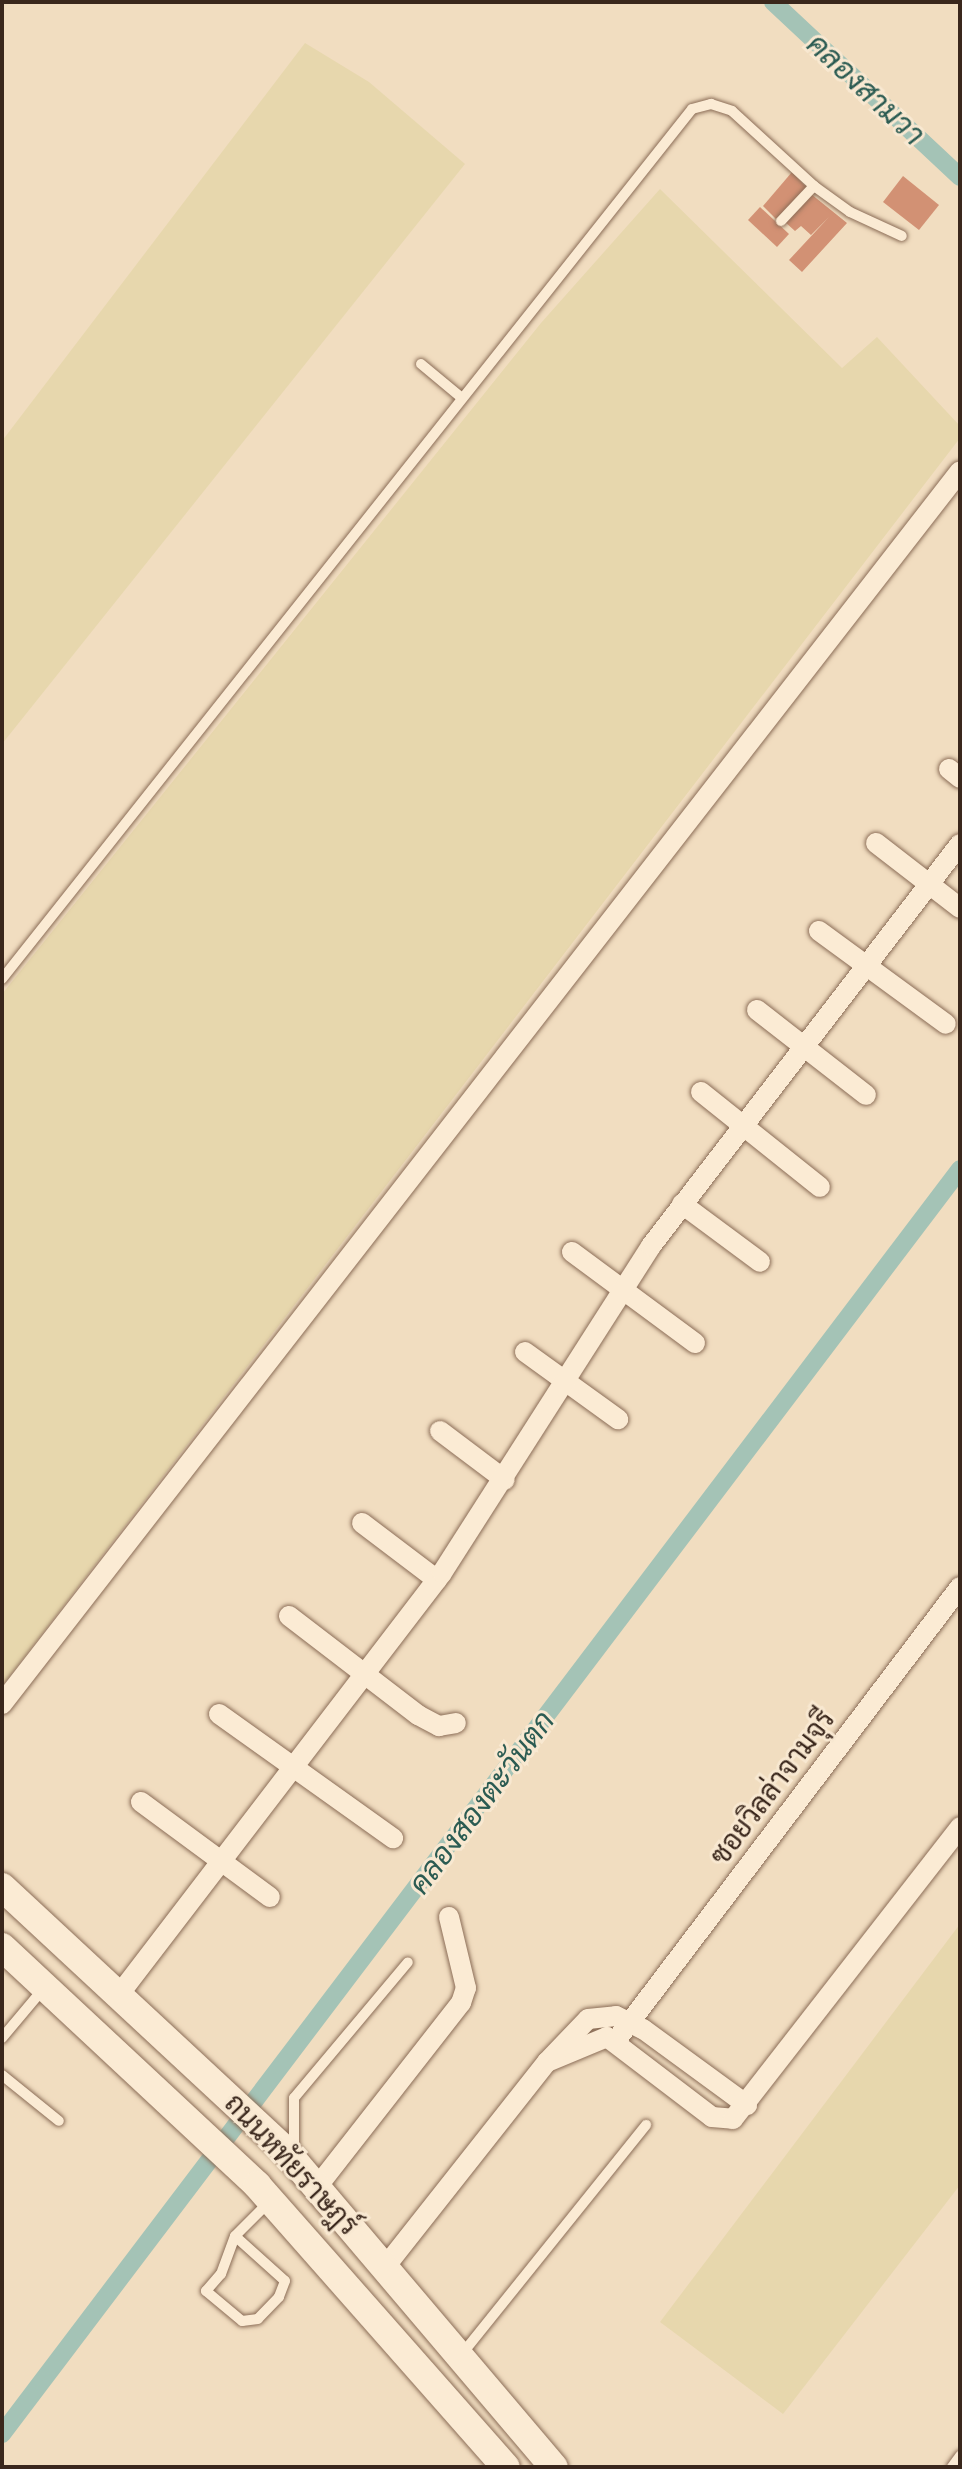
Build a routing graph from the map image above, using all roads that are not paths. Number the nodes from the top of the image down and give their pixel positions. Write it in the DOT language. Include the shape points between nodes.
graph roads {
  1 [pos="814,186"];
  2 [pos="781,221"];
  3 [pos="902,236"];
  4 [pos="421,364"];
  5 [pos="462,398"];
  6 [pos="960,471"];
  7 [pos="876,843"];
  8 [pos="960,844"];
  9 [pos="929,885"];
  10 [pos="960,908"];
  11 [pos="819,931"];
  12 [pos="868,965"];
  13 [pos="2,979"];
  14 [pos="757,1010"];
  15 [pos="946,1024"];
  16 [pos="804,1047"];
  17 [pos="701,1092"];
  18 [pos="866,1095"];
  19 [pos="743,1125"];
  20 [pos="820,1187"];
  21 [pos="682,1204"];
  22 [pos="572,1252"];
  23 [pos="760,1262"];
  24 [pos="623,1290"];
  25 [pos="695,1343"];
  26 [pos="525,1352"];
  27 [pos="567,1382"];
  28 [pos="618,1419"];
  29 [pos="440,1431"];
  30 [pos="505,1480"];
  31 [pos="362,1523"];
  32 [pos="437,1580"];
  33 [pos="960,1587"];
  34 [pos="289,1616"];
  35 [pos="365,1674"];
  36 [pos="2,1704"];
  37 [pos="219,1714"];
  38 [pos="456,1723"];
  39 [pos="292,1770"];
  40 [pos="141,1802"];
  41 [pos="960,1827"];
  42 [pos="393,1838"];
  43 [pos="221,1862"];
  44 [pos="2,1887"];
  45 [pos="270,1897"];
  46 [pos="449,1917"];
  47 [pos="2,1947"];
  48 [pos="408,1962"];
  49 [pos="45,1987"];
  50 [pos="118,1996"];
  51 [pos="629,2022"];
  52 [pos="2,2038"];
  53 [pos="615,2042"];
  54 [pos="547,2062"];
  55 [pos="2,2075"];
  56 [pos="747,2105"];
  57 [pos="59,2121"];
  58 [pos="646,2125"];
  59 [pos="289,2155"];
  60 [pos="317,2187"];
  61 [pos="264,2193"];
  62 [pos="235,2236"];
  63 [pos="385,2267"];
  64 [pos="461,2356"];
  65 [pos="960,2456"];
  66 [pos="506,2467"];
  67 [pos="554,2467"];
  68 [pos="952,2467"];
  1 -- 2 [label="lane"];
  1 -- 3 [label="lane" via="850,212"];
  1 -- 5 [label="lane" via="732,111 711,104 692,109"];
  4 -- 5 [label="lane"];
  5 -- 13 [label="lane"];
  6 -- 36 [label="street"];
  7 -- 9 [label="street"];
  8 -- 9 [label="street"];
  9 -- 10 [label="street"];
  9 -- 12 [label="street"];
  11 -- 12 [label="street"];
  12 -- 15 [label="street"];
  12 -- 16 [label="street"];
  14 -- 16 [label="street"];
  16 -- 18 [label="street"];
  16 -- 19 [label="street"];
  17 -- 19 [label="street"];
  19 -- 20 [label="street"];
  19 -- 21 [label="street"];
  21 -- 23 [label="street"];
  21 -- 24 [label="street"];
  22 -- 24 [label="street"];
  24 -- 25 [label="street"];
  24 -- 27 [label="street"];
  26 -- 27 [label="street"];
  27 -- 28 [label="street"];
  27 -- 30 [label="street"];
  29 -- 30 [label="street"];
  30 -- 32 [label="street"];
  31 -- 32 [label="street"];
  32 -- 35 [label="street"];
  33 -- 51 [label="street, ซอยวิลล่าจามจุรี"];
  34 -- 35 [label="street"];
  35 -- 38 [label="street" via="418,1715 439,1726"];
  35 -- 39 [label="street"];
  37 -- 39 [label="street"];
  39 -- 42 [label="street"];
  39 -- 43 [label="street"];
  40 -- 43 [label="street"];
  41 -- 56 [label="street"];
  43 -- 45 [label="street"];
  43 -- 50 [label="street"];
  44 -- 50 [label="main road, ถนนหทัยราษฎร์"];
  46 -- 60 [label="street" via="466,1988 461,2003"];
  47 -- 49 [label="main road, ถนนหทัยราษฎร์"];
  48 -- 59 [label="lane" via="294,2098"];
  49 -- 52 [label="lane"];
  49 -- 61 [label="main road, ถนนหทัยราษฎร์" via="187,2115"];
  50 -- 59 [label="main road, ถนนหทัยราษฎร์"];
  51 -- 53 [label="street, ซอยวิลล่าจามจุรี"];
  51 -- 54 [label="street" via="616,2016 588,2019"];
  51 -- 56 [label="street"];
  53 -- 54 [label="street" via="599,2038"];
  53 -- 56 [label="street" via="712,2117 733,2119"];
  54 -- 63 [label="street"];
  55 -- 57 [label="lane"];
  58 -- 64 [label="lane"];
  59 -- 60 [label="main road, ถนนหทัยราษฎร์"];
  60 -- 63 [label="main road, ถนนหทัยราษฎร์"];
  61 -- 62 [label="lane"];
  61 -- 66 [label="main road, ถนนหทัยราษฎร์"];
  62 -- 62 [label="lane" via="221,2274 206,2291 242,2321 258,2319 279,2297 285,2281"];
  63 -- 64 [label="main road, ถนนหทัยราษฎร์"];
  64 -- 67 [label="main road, ถนนหทัยราษฎร์"];
  65 -- 68 [label="lane"];
}
